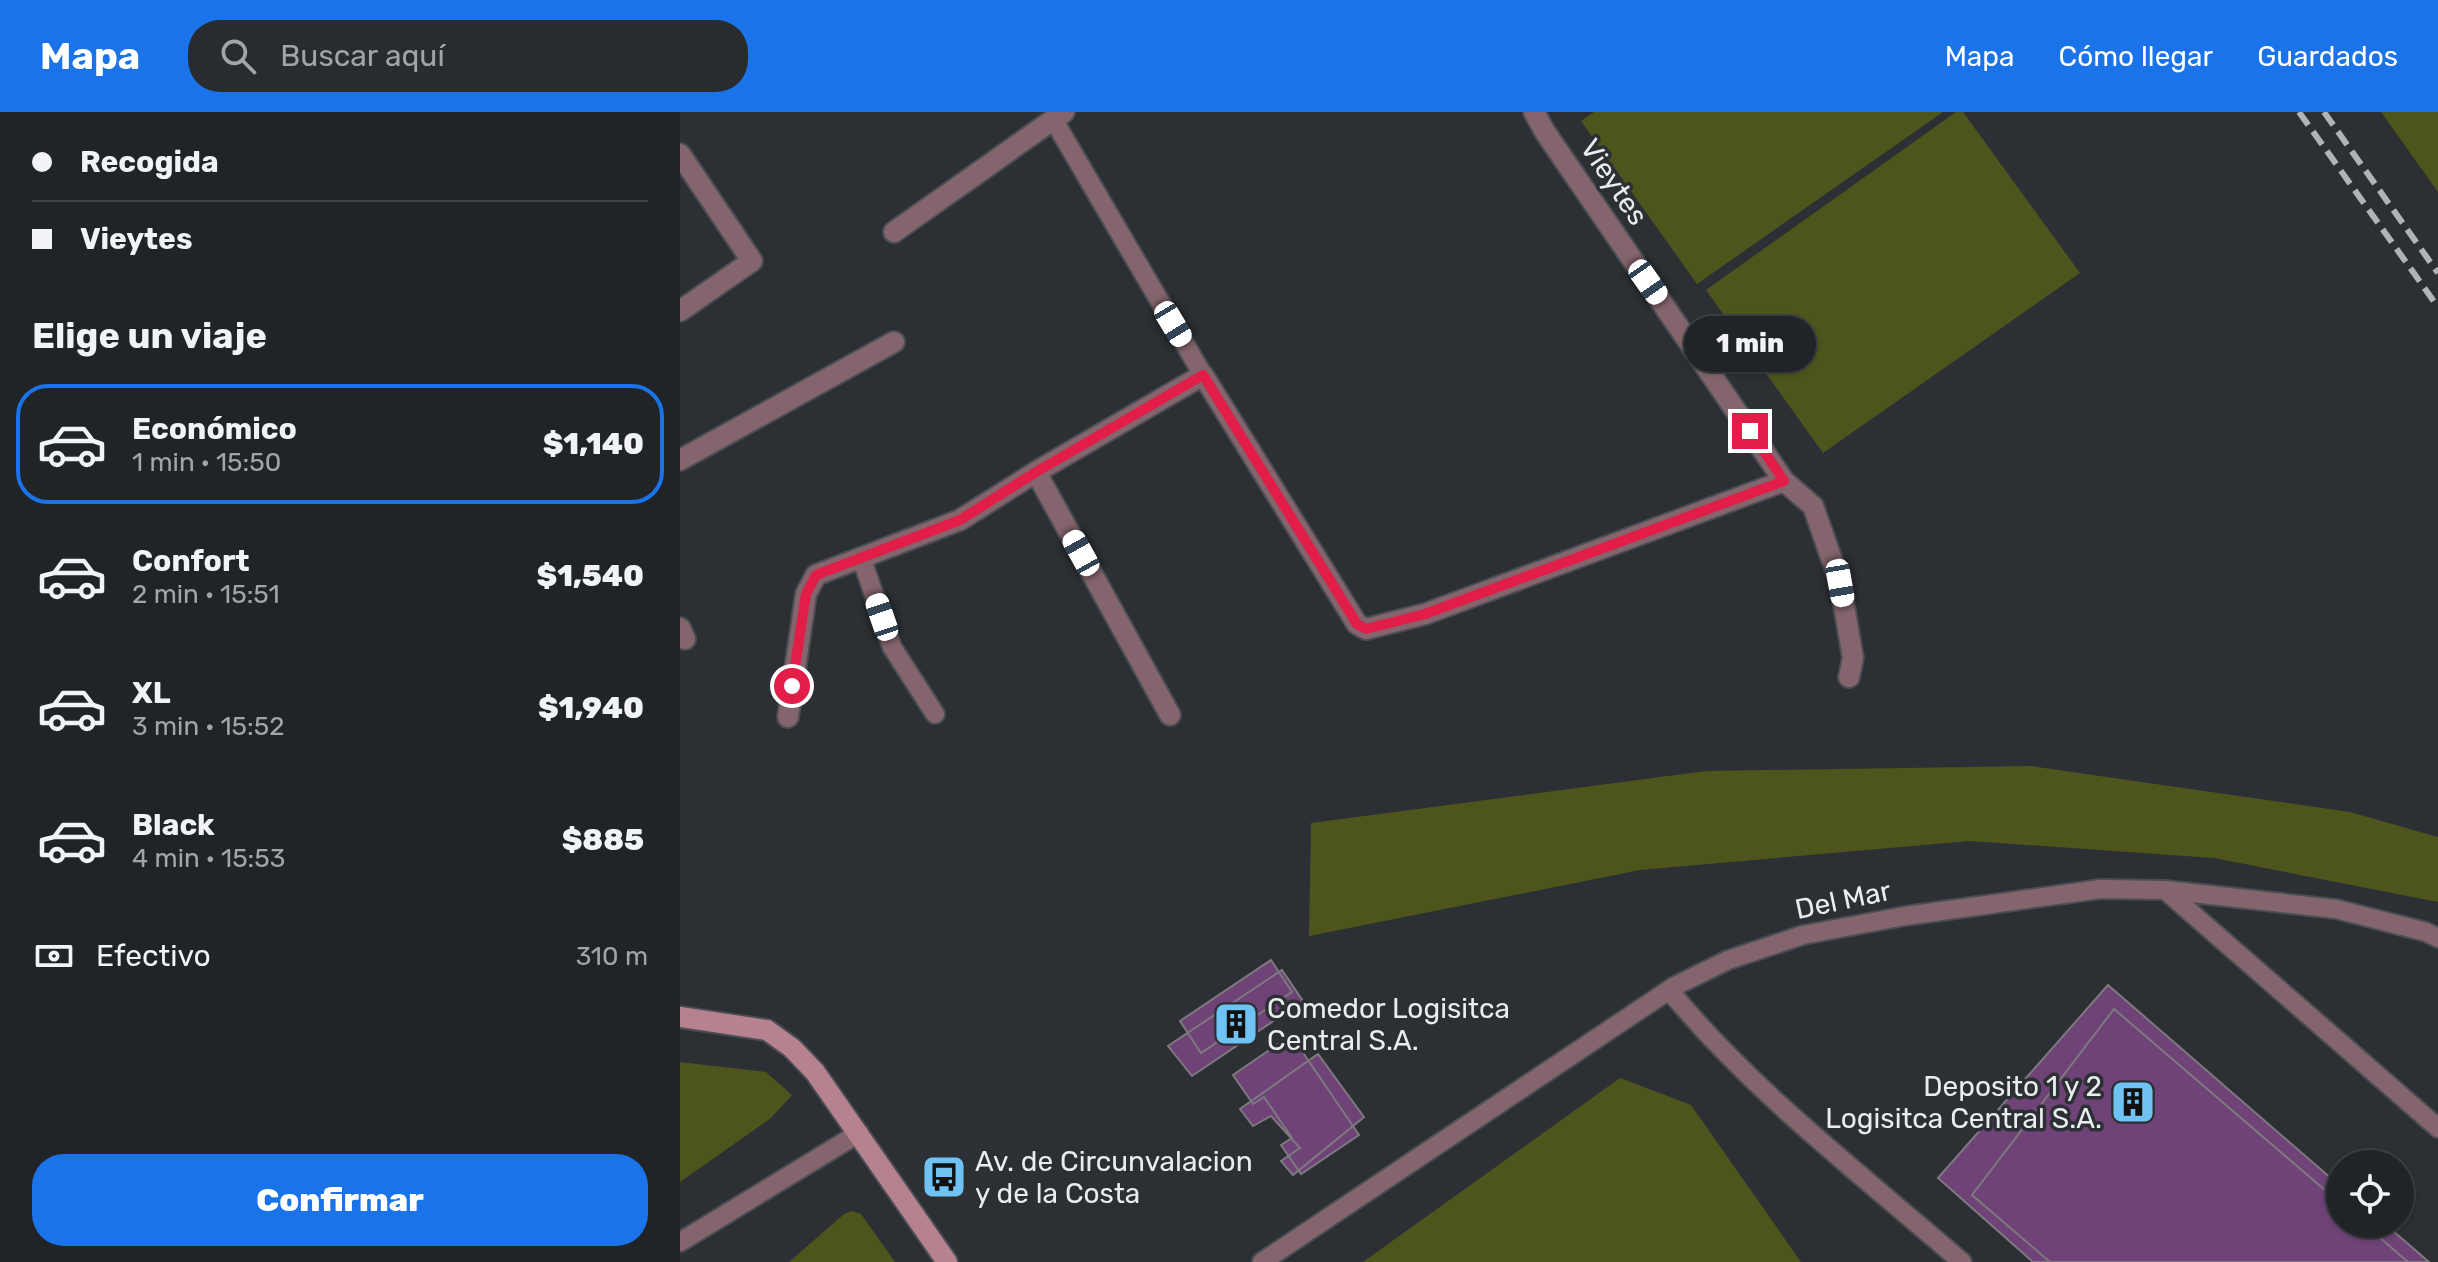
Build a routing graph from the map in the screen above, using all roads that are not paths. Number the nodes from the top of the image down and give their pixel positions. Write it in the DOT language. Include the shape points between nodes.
graph roads {
  1 [pos="1534,112"];
  2 [pos="1058,116"];
  3 [pos="680,154"];
  4 [pos="894,232"];
  5 [pos="680,311"];
  6 [pos="894,342"];
  7 [pos="1203,375"];
  8 [pos="680,460"];
  9 [pos="1036,472"];
  10 [pos="1784,481"];
  11 [pos="861,557"];
  12 [pos="1849,677"];
  13 [pos="935,714"];
  14 [pos="1170,715"];
  15 [pos="788,717"];
  16 [pos="2165,890"];
  17 [pos="2438,938"];
  18 [pos="1669,990"];
  19 [pos="680,1017"];
  20 [pos="2438,1128"];
  21 [pos="859,1133"];
  22 [pos="680,1242"];
  23 [pos="947,1262"];
  24 [pos="1262,1262"];
  25 [pos="1962,1262"];
  1 -- 10 [label="street, Vieytes"];
  2 -- 4 [label="street"];
  2 -- 7 [label="lane"];
  3 -- 5 [label="street" via="752,261"];
  6 -- 8 [label="street"];
  7 -- 9 [label="street"];
  7 -- 10 [label="street" via="1357,624 1366,629 1425,614"];
  9 -- 11 [label="street" via="960,520"];
  9 -- 14 [label="street"];
  10 -- 12 [label="street, Vieytes" via="1813,506 1840,583 1853,658"];
  11 -- 13 [label="lane" via="892,647"];
  11 -- 15 [label="street" via="816,575 806,594"];
  16 -- 17 [label="lane, Del Mar" via="2336,909"];
  16 -- 18 [label="lane, Del Mar" via="2101,889 1803,935 1728,960"];
  16 -- 20 [label="lane"];
  18 -- 24 [label="lane, Del Mar"];
  18 -- 25 [label="lane" via="1704,1033 1760,1085"];
  19 -- 21 [label="street" via="767,1030 815,1072"];
  21 -- 22 [label="lane"];
  21 -- 23 [label="street"];
}
